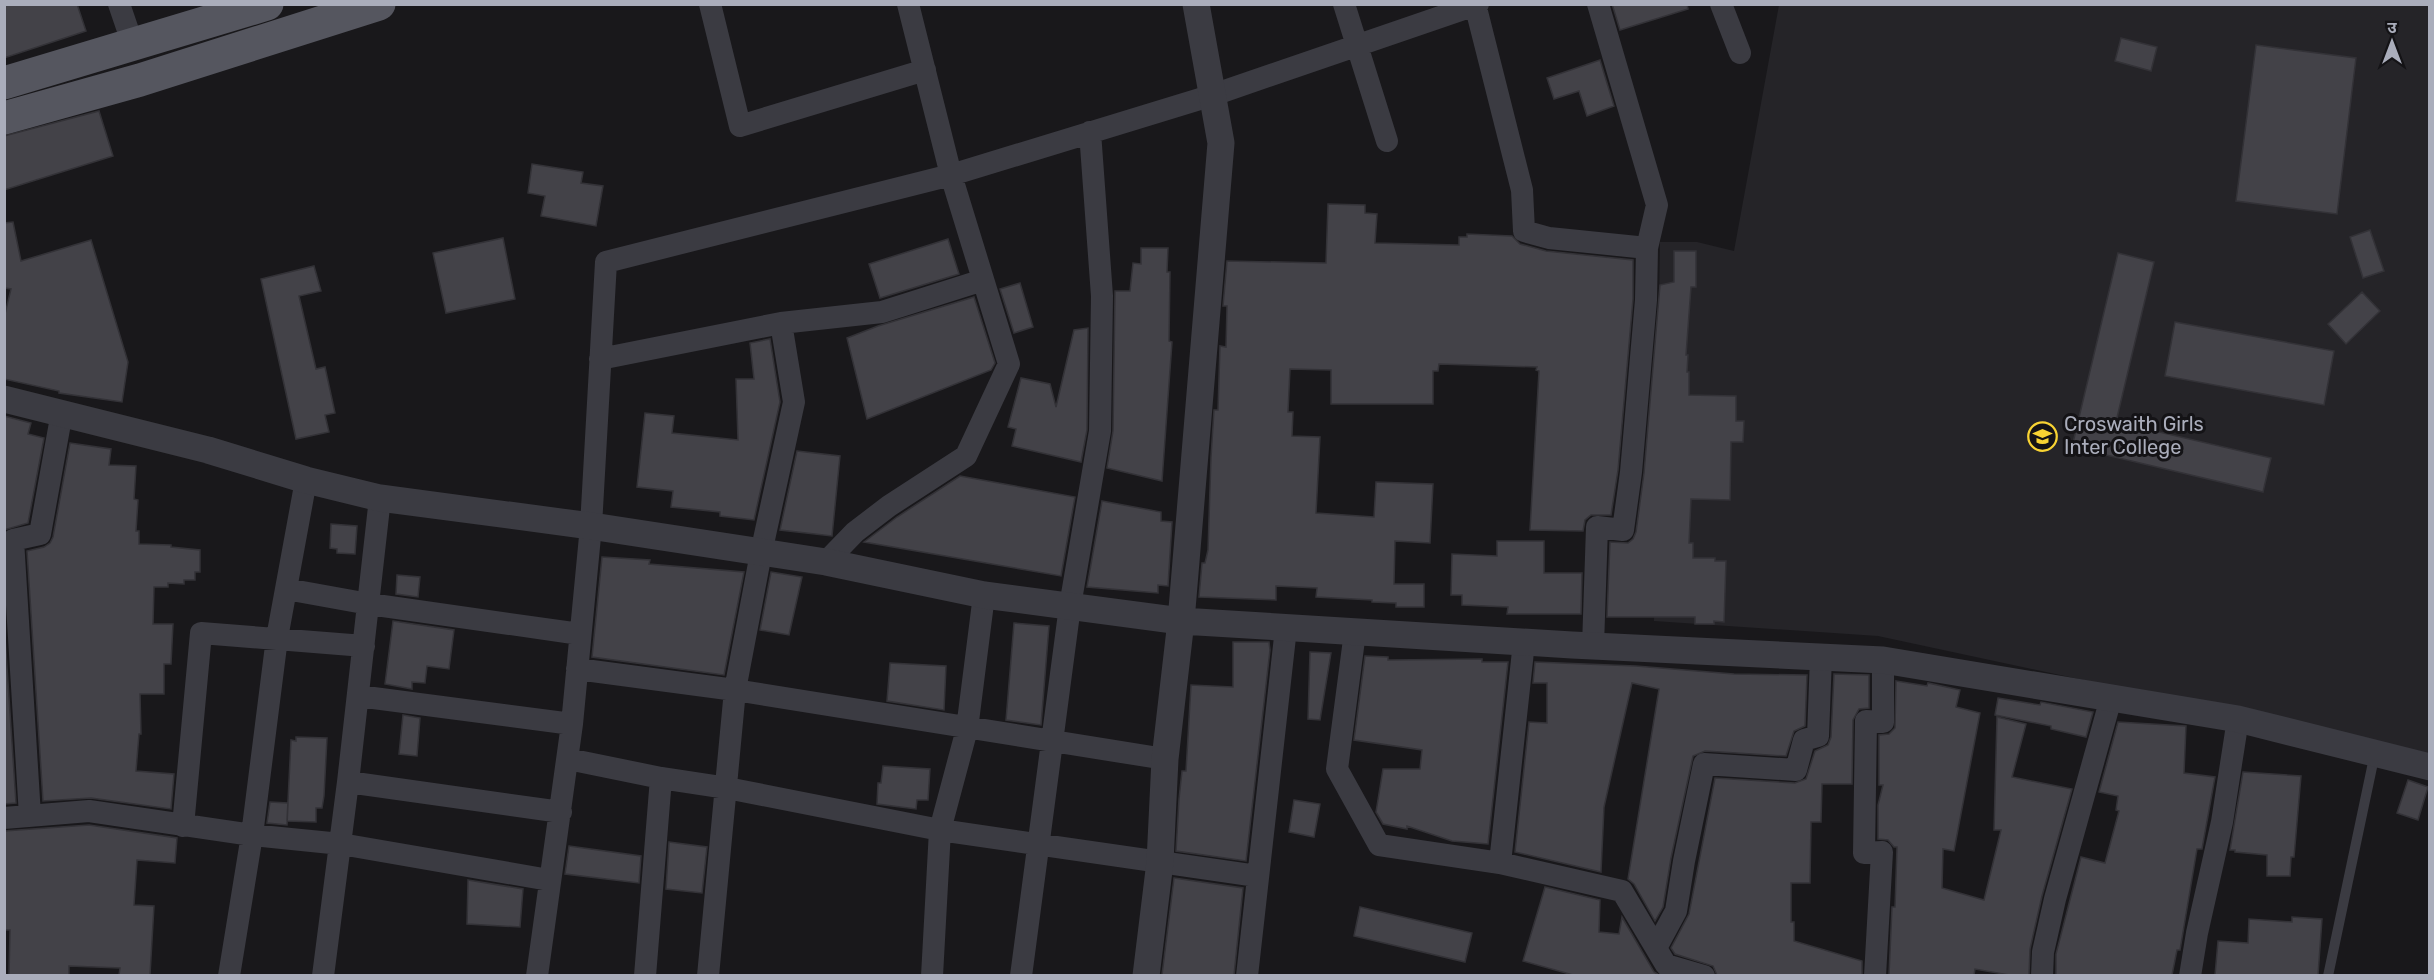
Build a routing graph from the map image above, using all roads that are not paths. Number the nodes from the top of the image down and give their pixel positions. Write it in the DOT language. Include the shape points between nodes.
graph roads {
  1 [pos="119,4"];
  2 [pos="267,4"];
  3 [pos="379,4"];
  4 [pos="710,4"];
  5 [pos="908,4"];
  6 [pos="1196,4"];
  7 [pos="1344,4"];
  8 [pos="1598,4"];
  9 [pos="1721,4"];
  10 [pos="1476,5"];
  11 [pos="133,45"];
  12 [pos="1356,46"];
  13 [pos="1740,52"];
  14 [pos="925,70"];
  15 [pos="4,83"];
  16 [pos="1213,95"];
  17 [pos="4,118"];
  18 [pos="1090,132"];
  19 [pos="1387,141"];
  20 [pos="951,175"];
  21 [pos="1647,248"];
  22 [pos="983,280"];
  23 [pos="781,323"];
  24 [pos="600,359"];
  25 [pos="4,399"];
  26 [pos="62,412"];
  27 [pos="306,480"];
  28 [pos="380,498"];
  29 [pos="591,526"];
  30 [pos="761,552"];
  31 [pos="826,562"];
  32 [pos="286,589"];
  33 [pos="984,596"];
  34 [pos="369,604"];
  35 [pos="1070,606"];
  36 [pos="1181,621"];
  37 [pos="1286,628"];
  38 [pos="1355,632"];
  39 [pos="580,634"];
  40 [pos="278,638"];
  41 [pos="1524,642"];
  42 [pos="1593,645"];
  43 [pos="364,646"];
  44 [pos="1821,657"];
  45 [pos="1883,660"];
  46 [pos="577,669"];
  47 [pos="735,690"];
  48 [pos="358,696"];
  49 [pos="2111,698"];
  50 [pos="2238,719"];
  51 [pos="572,724"];
  52 [pos="967,729"];
  53 [pos="1052,742"];
  54 [pos="2375,753"];
  55 [pos="568,759"];
  56 [pos="1165,759"];
  57 [pos="2430,766"];
  58 [pos="661,778"];
  59 [pos="348,782"];
  60 [pos="727,788"];
  61 [pos="561,812"];
  62 [pos="30,816"];
  63 [pos="4,818"];
  64 [pos="183,826"];
  65 [pos="940,830"];
  66 [pos="252,835"];
  67 [pos="341,844"];
  68 [pos="1038,844"];
  69 [pos="1160,862"];
  70 [pos="1500,863"];
  71 [pos="1257,876"];
  72 [pos="549,880"];
  73 [pos="1656,948"];
  74 [pos="229,975"];
  75 [pos="323,975"];
  76 [pos="537,975"];
  77 [pos="645,975"];
  78 [pos="708,975"];
  79 [pos="932,975"];
  80 [pos="1021,975"];
  81 [pos="1146,975"];
  82 [pos="1247,975"];
  83 [pos="1704,975"];
  84 [pos="1875,975"];
  85 [pos="2042,975"];
  86 [pos="2190,975"];
  87 [pos="2328,975"];
  1 -- 11 [label="street"];
  2 -- 11 [label="main road"];
  3 -- 17 [label="main road" via="140,80"];
  4 -- 14 [label="street" via="740,126"];
  5 -- 14 [label="street"];
  6 -- 16 [label="street"];
  7 -- 12 [label="street"];
  8 -- 21 [label="street" via="1657,205"];
  9 -- 13 [label="street"];
  10 -- 12 [label="street"];
  10 -- 21 [label="street" via="1522,190 1524,231 1549,238"];
  11 -- 15 [label="main road"];
  12 -- 16 [label="street"];
  12 -- 19 [label="street"];
  14 -- 20 [label="street"];
  16 -- 18 [label="street"];
  16 -- 36 [label="street" via="1221,143"];
  18 -- 20 [label="street"];
  18 -- 35 [label="street" via="1102,296 1100,431"];
  20 -- 22 [label="street"];
  20 -- 24 [label="street" via="606,262"];
  21 -- 42 [label="street" via="1631,472 1623,530 1597,527"];
  22 -- 23 [label="street" via="882,312"];
  22 -- 31 [label="street" via="1009,364 966,456 888,506"];
  23 -- 24 [label="street"];
  23 -- 30 [label="street" via="794,402"];
  24 -- 29 [label="street"];
  25 -- 26 [label="street"];
  26 -- 27 [label="street"];
  26 -- 62 [label="street" via="40,534 13,540"];
  27 -- 28 [label="street"];
  27 -- 32 [label="street"];
  28 -- 29 [label="street"];
  28 -- 34 [label="street"];
  29 -- 30 [label="street"];
  29 -- 39 [label="street"];
  30 -- 31 [label="street"];
  30 -- 47 [label="street"];
  31 -- 33 [label="street"];
  32 -- 34 [label="street"];
  32 -- 40 [label="street"];
  33 -- 35 [label="street"];
  33 -- 52 [label="street"];
  34 -- 39 [label="street"];
  34 -- 43 [label="street"];
  35 -- 36 [label="street"];
  35 -- 53 [label="street"];
  36 -- 37 [label="street"];
  36 -- 56 [label="street"];
  37 -- 38 [label="street"];
  37 -- 71 [label="street"];
  38 -- 41 [label="street"];
  38 -- 70 [label="street" via="1337,769 1379,845"];
  39 -- 46 [label="street"];
  40 -- 43 [label="street"];
  40 -- 64 [label="street" via="201,633"];
  40 -- 66 [label="street"];
  41 -- 42 [label="street"];
  41 -- 70 [label="street"];
  42 -- 44 [label="street"];
  43 -- 48 [label="street"];
  44 -- 45 [label="street"];
  44 -- 73 [label="street" via="1818,736 1804,740 1796,770 1704,764 1676,911"];
  45 -- 49 [label="street"];
  45 -- 84 [label="street" via="1883,722 1866,721 1864,853 1882,852"];
  46 -- 47 [label="street"];
  46 -- 51 [label="street"];
  47 -- 52 [label="street"];
  47 -- 60 [label="street"];
  48 -- 51 [label="street"];
  48 -- 59 [label="street"];
  49 -- 50 [label="street"];
  49 -- 85 [label="street" via="2055,899"];
  50 -- 54 [label="street"];
  50 -- 86 [label="street" via="2222,822"];
  51 -- 55 [label="street"];
  52 -- 53 [label="street"];
  52 -- 65 [label="street"];
  53 -- 56 [label="street"];
  53 -- 68 [label="street"];
  54 -- 57 [label="street"];
  54 -- 87 [label="lane"];
  55 -- 58 [label="street"];
  55 -- 61 [label="street"];
  56 -- 69 [label="street"];
  58 -- 60 [label="street"];
  58 -- 77 [label="street"];
  59 -- 61 [label="street"];
  59 -- 67 [label="street"];
  60 -- 65 [label="street"];
  60 -- 78 [label="street"];
  61 -- 72 [label="street"];
  62 -- 63 [label="street"];
  62 -- 64 [label="street" via="89,811"];
  64 -- 66 [label="street"];
  65 -- 68 [label="street"];
  65 -- 79 [label="street"];
  66 -- 67 [label="street"];
  66 -- 74 [label="street"];
  67 -- 72 [label="street"];
  67 -- 75 [label="street"];
  68 -- 69 [label="street"];
  68 -- 80 [label="street"];
  69 -- 71 [label="street"];
  69 -- 81 [label="street"];
  70 -- 73 [label="street" via="1622,891"];
  71 -- 82 [label="street"];
  72 -- 76 [label="street"];
  73 -- 83 [label="street" via="1666,965"];
}
